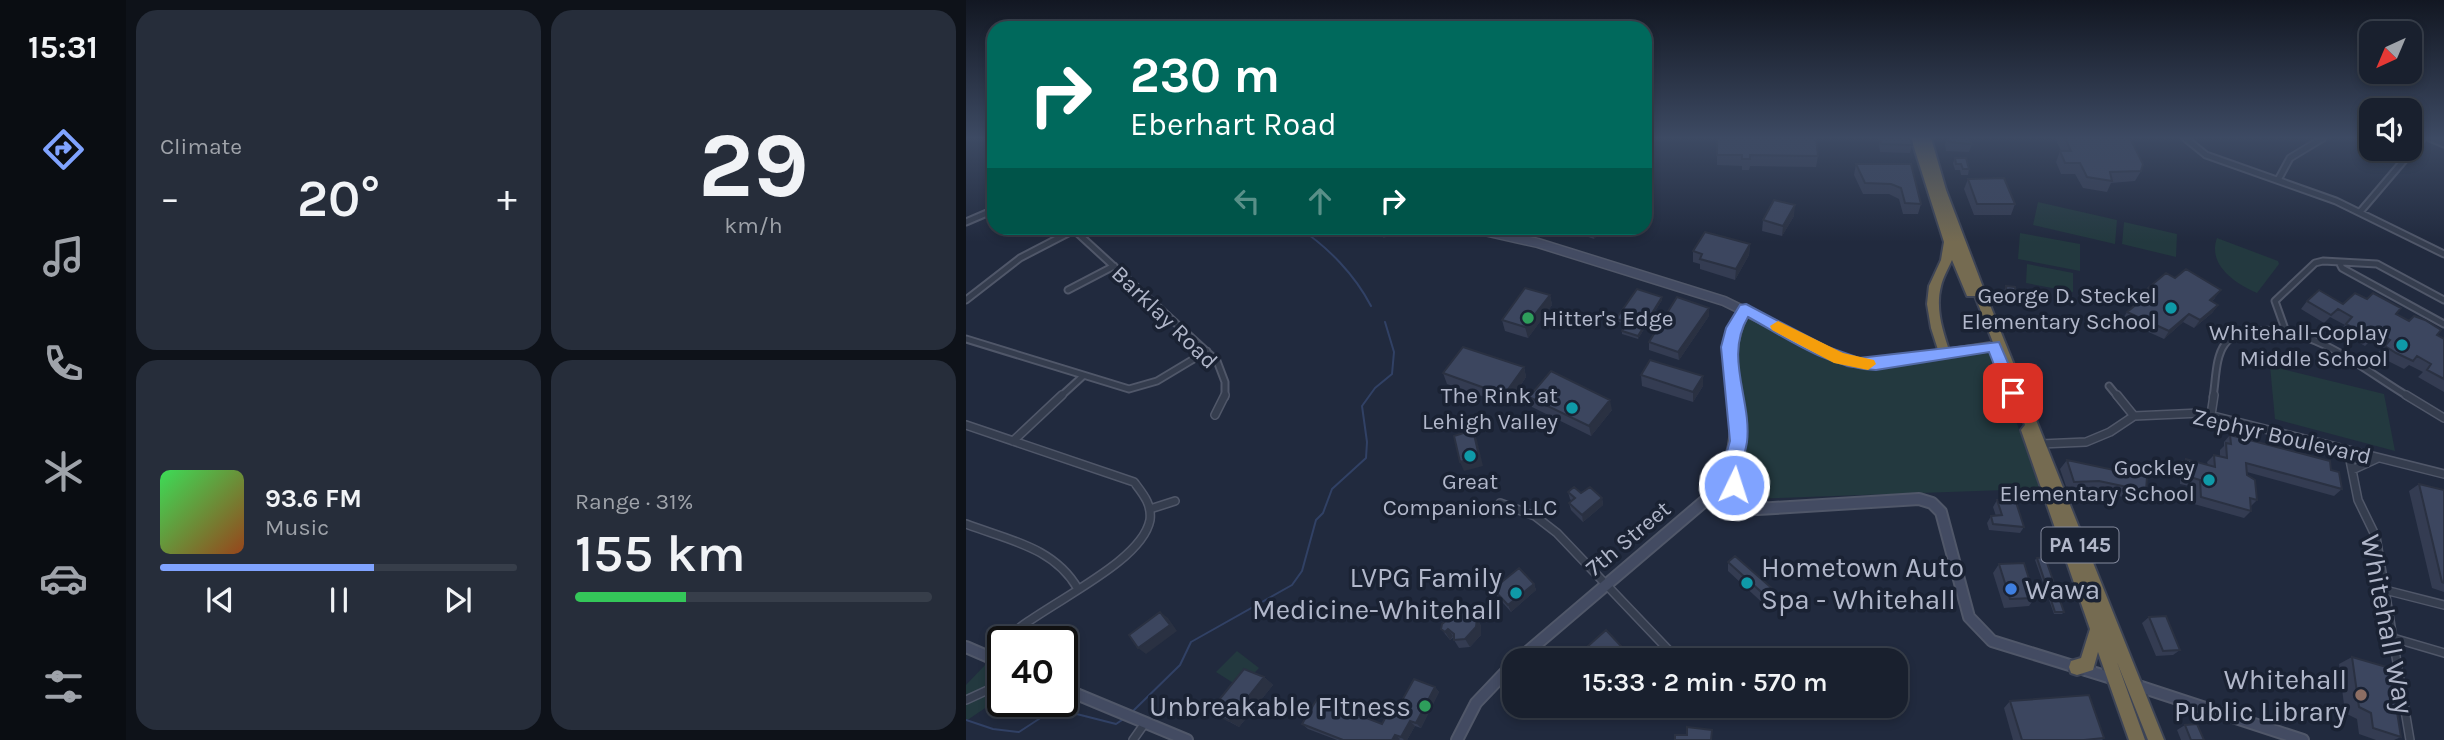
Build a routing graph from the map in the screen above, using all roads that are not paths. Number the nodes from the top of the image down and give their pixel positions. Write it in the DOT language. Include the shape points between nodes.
graph roads {
  1 [pos="1927,173"];
  2 [pos="1937,173"];
  3 [pos="2256,173"];
  4 [pos="2282,173"];
  5 [pos="2394,173"];
  6 [pos="2278,180"];
  7 [pos="2360,212"];
  8 [pos="987,213"];
  9 [pos="966,222"];
  10 [pos="1061,235"];
  11 [pos="1081,235"];
  12 [pos="1507,235"];
  13 [pos="1947,236"];
  14 [pos="2444,254"];
  15 [pos="2339,262"];
  16 [pos="1114,266"];
  17 [pos="1068,290"];
  18 [pos="966,300"];
  19 [pos="2444,300"];
  20 [pos="1746,309"];
  21 [pos="2444,324"];
  22 [pos="2285,329"];
  23 [pos="966,339"];
  24 [pos="1997,345"];
  25 [pos="1207,351"];
  26 [pos="1944,353"];
  27 [pos="1083,376"];
  28 [pos="2109,386"];
  29 [pos="1215,415"];
  30 [pos="2211,415"];
  31 [pos="2134,416"];
  32 [pos="2444,418"];
  33 [pos="966,425"];
  34 [pos="1013,441"];
  35 [pos="2041,444"];
  36 [pos="2348,450"];
  37 [pos="2379,458"];
  38 [pos="1730,469"];
  39 [pos="2352,470"];
  40 [pos="2444,474"];
  41 [pos="1714,493"];
  42 [pos="1175,501"];
  43 [pos="1500,503"];
  44 [pos="1773,508"];
  45 [pos="1150,509"];
  46 [pos="966,524"];
  47 [pos="1606,584"];
  48 [pos="1078,589"];
  49 [pos="2385,590"];
  50 [pos="2444,605"];
  51 [pos="1023,626"];
  52 [pos="2096,628"];
  53 [pos="2393,638"];
  54 [pos="966,647"];
  55 [pos="1532,648"];
  56 [pos="1667,648"];
  57 [pos="2444,653"];
  58 [pos="987,656"];
  59 [pos="2077,667"];
  60 [pos="1502,675"];
  61 [pos="2114,679"];
  62 [pos="2135,685"];
  63 [pos="987,690"];
  64 [pos="1078,695"];
  65 [pos="966,700"];
  66 [pos="1134,718"];
  67 [pos="1133,740"];
  68 [pos="1187,740"];
  69 [pos="1457,740"];
  70 [pos="2137,740"];
  71 [pos="2156,740"];
  72 [pos="2303,740"];
  73 [pos="2410,740"];
  1 -- 13 [label="highway, PA 145"];
  2 -- 24 [label="highway, PA 145"];
  3 -- 6 [label="street"];
  4 -- 6 [label="street"];
  5 -- 7 [label="street"];
  6 -- 7 [label="street"];
  7 -- 14 [label="street"];
  8 -- 9 [label="street"];
  10 -- 18 [label="street" via="1020,258"];
  11 -- 16 [label="street, Barklay Road"];
  12 -- 20 [label="street"];
  13 -- 24 [label="highway, PA 145"];
  13 -- 26 [label="highway" via="1949,254 1935,288 1933,308"];
  15 -- 19 [label="street" via="2376,264"];
  15 -- 21 [label="street" via="2342,268"];
  15 -- 22 [label="street" via="2315,263 2279,295 2275,309"];
  16 -- 17 [label="street"];
  16 -- 25 [label="street, Barklay Road"];
  20 -- 26 [label="street" via="1849,362 1876,364"];
  20 -- 38 [label="street, 7th Street" via="1733,328 1729,347 1739,441"];
  22 -- 30 [label="street" via="2251,331 2225,343"];
  22 -- 32 [label="street" via="2310,337"];
  23 -- 27 [label="street"];
  24 -- 26 [label="street"];
  24 -- 35 [label="highway, PA 145"];
  24 -- 52 [label="highway, PA 145"];
  25 -- 27 [label="street" via="1157,381 1129,389"];
  25 -- 29 [label="street, Barklay Road" via="1217,361 1227,388"];
  27 -- 34 [label="street"];
  28 -- 31 [label="street"];
  30 -- 31 [label="street, Zephyr Boulevard" via="2171,412"];
  30 -- 36 [label="street, Zephyr Boulevard"];
  31 -- 35 [label="street, Zephyr Boulevard" via="2087,442"];
  33 -- 34 [label="street"];
  34 -- 45 [label="street" via="1134,482 1149,499"];
  35 -- 62 [label="highway, PA 145"];
  36 -- 37 [label="street, Zephyr Boulevard"];
  36 -- 39 [label="street, Whitehall Way"];
  37 -- 39 [label="street"];
  37 -- 40 [label="street, Zephyr Boulevard"];
  38 -- 41 [label="street, 7th Street"];
  38 -- 44 [label="street" via="1741,497"];
  39 -- 49 [label="street, Whitehall Way" via="2358,500 2376,537"];
  41 -- 44 [label="street" via="1740,508"];
  41 -- 47 [label="street, 7th Street"];
  42 -- 45 [label="street"];
  43 -- 47 [label="street" via="1548,525"];
  44 -- 59 [label="street" via="1919,499 1932,503 1941,512 1969,617 1992,641"];
  45 -- 48 [label="street" via="1135,547"];
  46 -- 48 [label="street" via="1055,559 1069,570"];
  47 -- 55 [label="street, 7th Street"];
  47 -- 56 [label="street"];
  48 -- 51 [label="street"];
  49 -- 50 [label="street"];
  49 -- 53 [label="street, Whitehall Way"];
  52 -- 59 [label="highway" via="2087,664"];
  52 -- 61 [label="highway, PA 145"];
  53 -- 57 [label="street"];
  53 -- 73 [label="street, Whitehall Way"];
  54 -- 58 [label="street"];
  59 -- 61 [label="street"];
  60 -- 69 [label="street" via="1481,697"];
  61 -- 62 [label="street"];
  61 -- 70 [label="highway, PA 145"];
  62 -- 71 [label="highway, PA 145"];
  62 -- 72 [label="street"];
  63 -- 65 [label="street"];
  64 -- 66 [label="street"];
  66 -- 67 [label="street"];
  66 -- 68 [label="street"];
}
